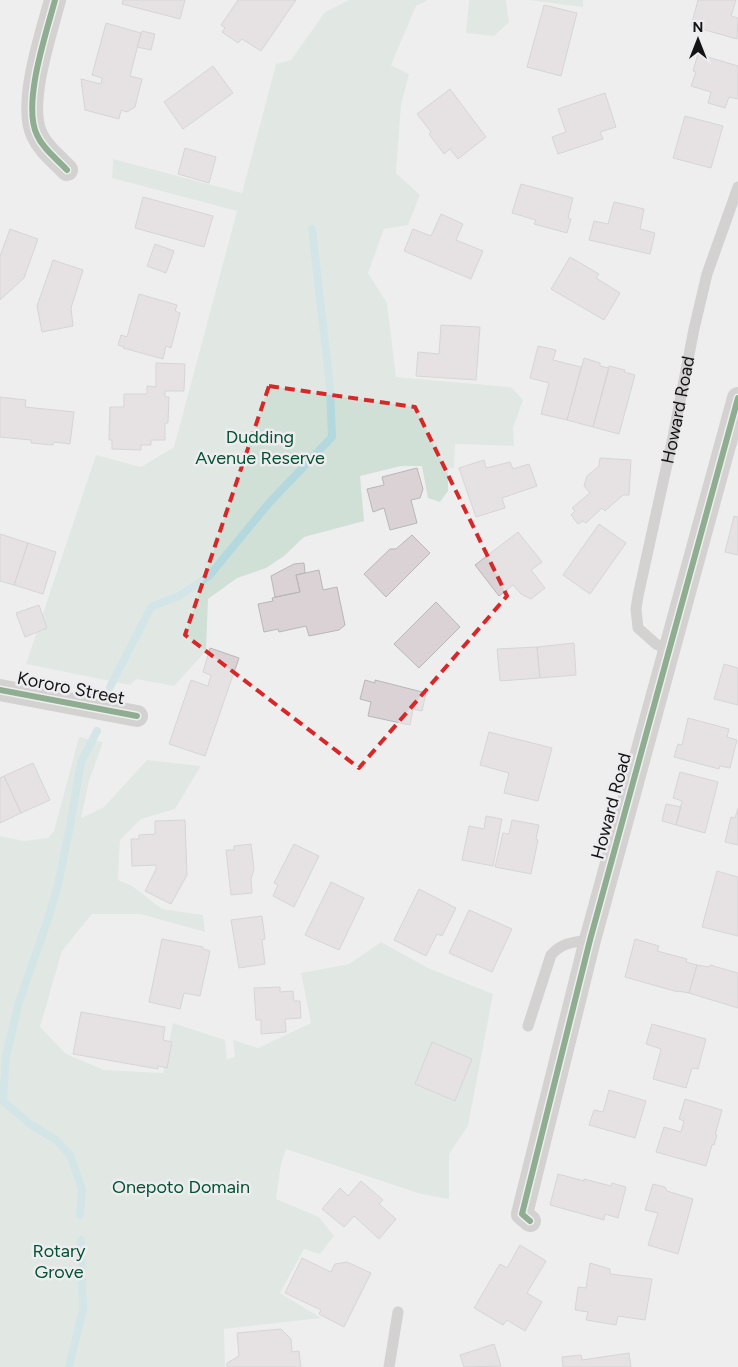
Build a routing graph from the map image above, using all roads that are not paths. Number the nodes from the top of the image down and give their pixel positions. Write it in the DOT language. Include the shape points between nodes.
graph roads {
  1 [pos="55,0"];
  2 [pos="67,170"];
  3 [pos="738,187"];
  4 [pos="738,398"];
  5 [pos="669,650"];
  6 [pos="0,690"];
  7 [pos="137,716"];
  8 [pos="590,940"];
  9 [pos="528,1026"];
  10 [pos="530,1221"];
  11 [pos="398,1312"];
  12 [pos="389,1367"];
  1 -- 2 [label="street" via="37,71 32,109 36,135"];
  3 -- 5 [label="lane, Howard Road" via="707,274 636,609 638,628 656,644"];
  4 -- 5 [label="street, Howard Road"];
  5 -- 8 [label="street, Howard Road"];
  6 -- 7 [label="street, Kororo Street"];
  8 -- 9 [label="lane" via="564,944 551,955"];
  8 -- 10 [label="street, Howard Road" via="522,1214"];
  11 -- 12 [label="lane"];
}
